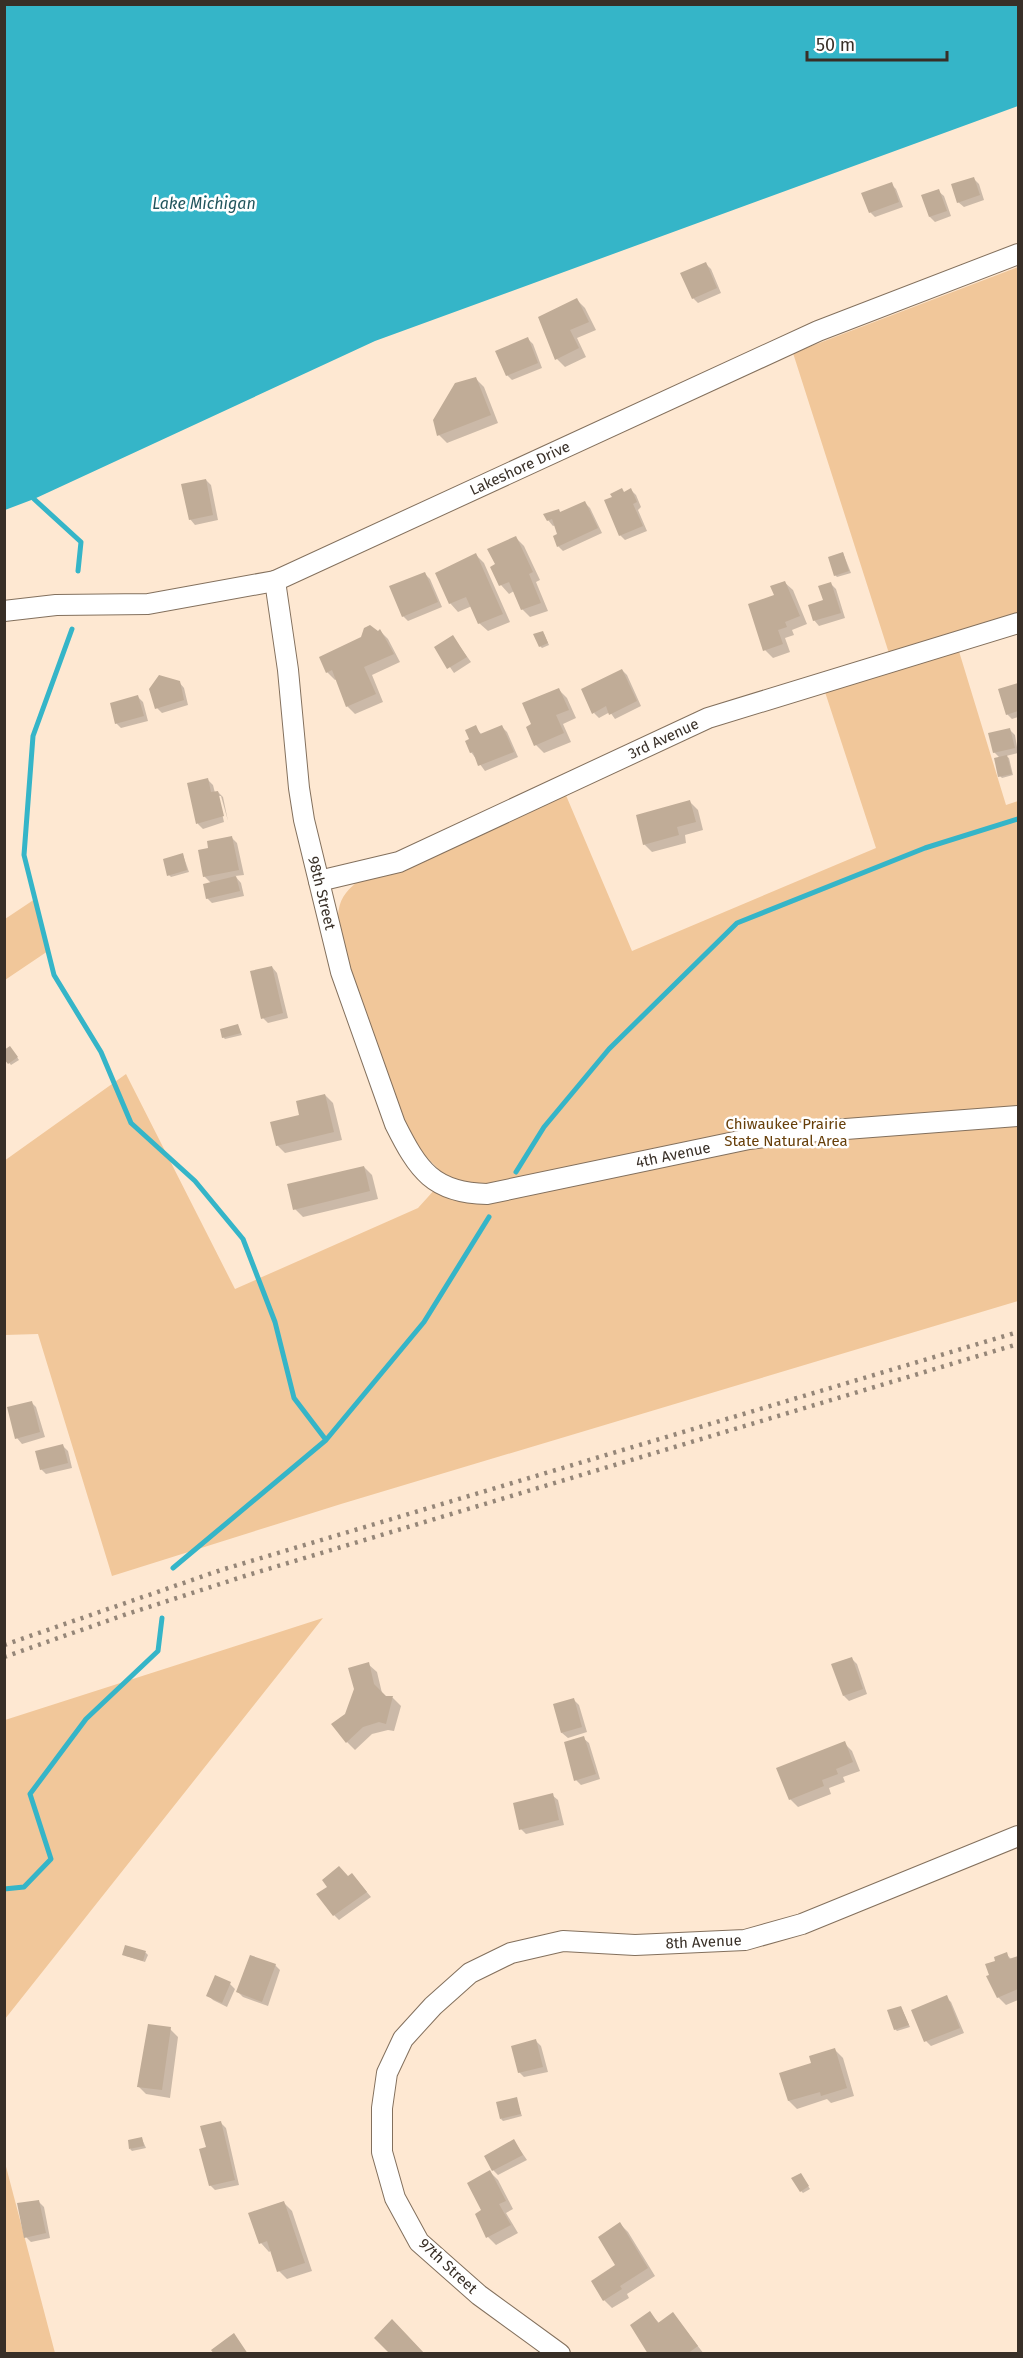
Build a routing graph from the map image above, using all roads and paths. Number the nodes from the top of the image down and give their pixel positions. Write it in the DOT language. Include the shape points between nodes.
graph roads {
  1 [pos="1018,254"];
  2 [pos="275,581"];
  3 [pos="4,611"];
  4 [pos="1018,623"];
  5 [pos="319,881"];
  6 [pos="1018,1116"];
  7 [pos="438,1184"];
  8 [pos="1018,1836"];
  9 [pos="403,2039"];
  10 [pos="560,2354"];
  1 -- 2 [label="street, Lakeshore Drive" via="818,331"];
  2 -- 3 [label="street, Lakeshore Drive" via="148,604 56,605"];
  2 -- 5 [label="street, 98th Street" via="299,788"];
  4 -- 5 [label="street, 3rd Avenue" via="708,718 399,862"];
  5 -- 7 [label="street, 98th Street" via="340,972 378,1082 406,1148"];
  6 -- 7 [label="street, 4th Avenue" via="748,1139 487,1194"];
  8 -- 9 [label="street, 8th Avenue" via="802,1924 745,1940 635,1945 563,1941 511,1953 470,1973 432,2006"];
  9 -- 10 [label="street, 97th Street" via="387,2073 382,2108 382,2152 395,2199 419,2242 479,2295"];
}
